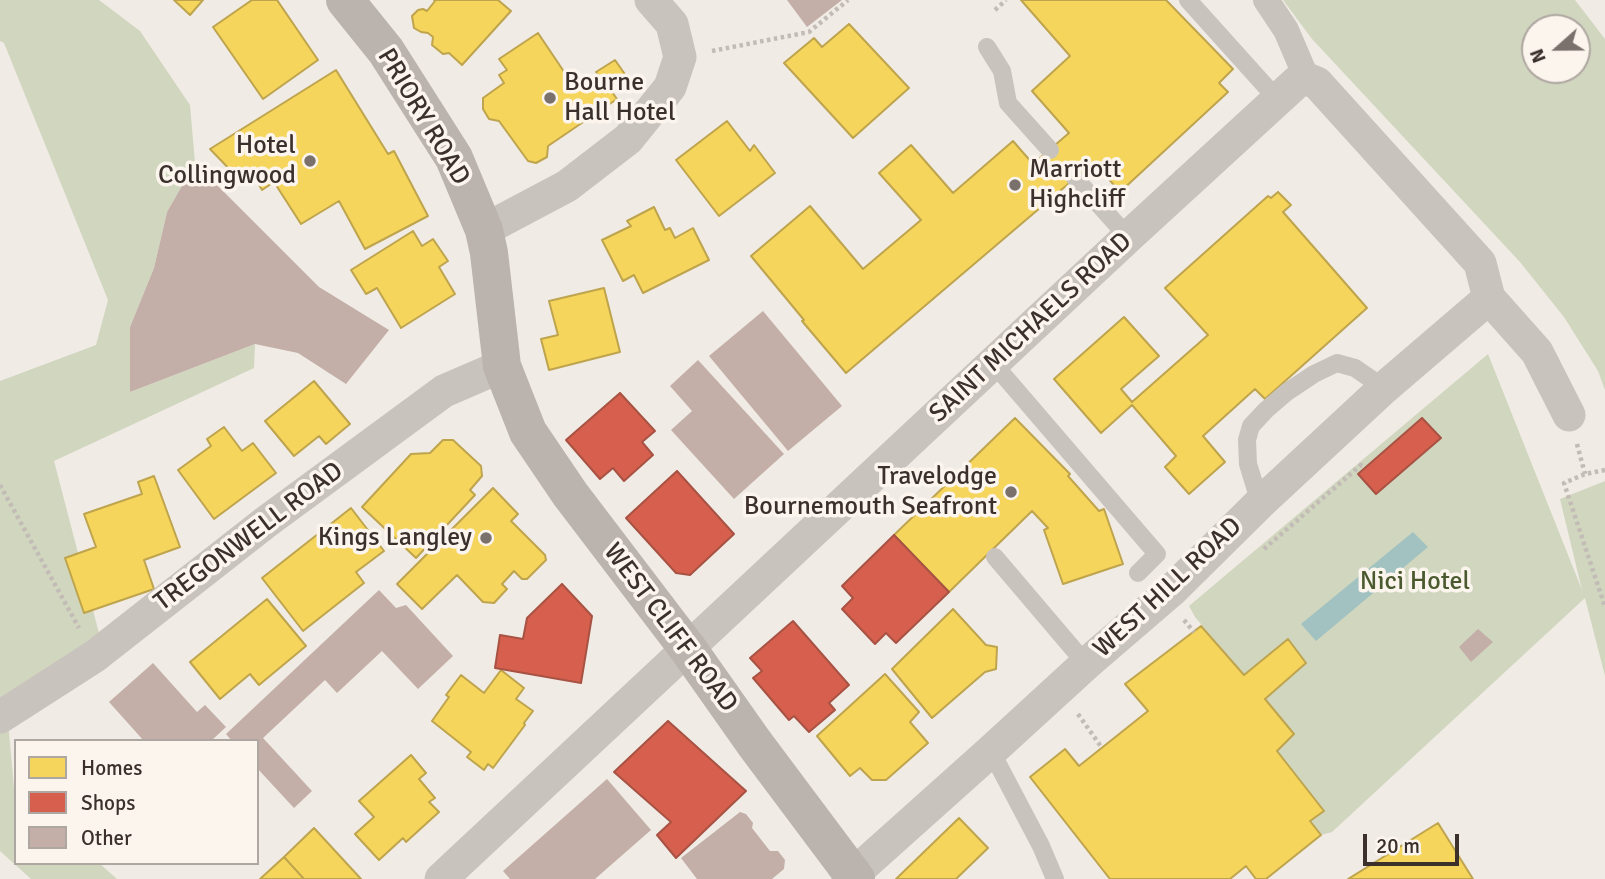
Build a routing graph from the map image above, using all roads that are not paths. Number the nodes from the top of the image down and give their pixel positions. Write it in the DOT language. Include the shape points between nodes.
graph roads {
  1 [pos="651,0"];
  2 [pos="1188,0"];
  3 [pos="1266,0"];
  4 [pos="353,3"];
  5 [pos="987,47"];
  6 [pos="1307,79"];
  7 [pos="1278,100"];
  8 [pos="1050,150"];
  9 [pos="1075,178"];
  10 [pos="484,230"];
  11 [pos="1128,237"];
  12 [pos="1489,298"];
  13 [pos="993,363"];
  14 [pos="502,366"];
  15 [pos="1384,388"];
  16 [pos="1569,415"];
  17 [pos="1260,503"];
  18 [pos="995,557"];
  19 [pos="1138,573"];
  20 [pos="688,649"];
  21 [pos="1086,664"];
  22 [pos="0,716"];
  23 [pos="991,751"];
  24 [pos="852,877"];
  25 [pos="441,879"];
  26 [pos="1055,879"];
  1 -- 10 [label="street" via="672,24 680,57 670,87 628,139 567,186"];
  2 -- 7 [label="lane"];
  3 -- 6 [label="street" via="1286,30"];
  4 -- 10 [label="main road, PRIORY ROAD" via="454,158"];
  5 -- 8 [label="lane" via="1002,71 1008,103"];
  6 -- 7 [label="street, SAINT MICHAELS ROAD" via="1298,81"];
  6 -- 12 [label="street" via="1317,83 1480,262"];
  7 -- 11 [label="street, SAINT MICHAELS ROAD"];
  9 -- 11 [label="lane"];
  10 -- 14 [label="main road, PRIORY ROAD"];
  11 -- 13 [label="street, SAINT MICHAELS ROAD"];
  12 -- 15 [label="street, WEST HILL ROAD"];
  12 -- 16 [label="street" via="1537,352"];
  13 -- 19 [label="lane" via="1157,554"];
  13 -- 20 [label="street, SAINT MICHAELS ROAD"];
  14 -- 20 [label="main road, WEST CLIFF ROAD" via="528,432"];
  14 -- 22 [label="street, TREGONWELL ROAD" via="444,391 95,656"];
  15 -- 17 [label="street, WEST HILL ROAD"];
  15 -- 17 [label="lane" via="1355,368 1337,363 1314,374 1266,410 1251,426 1247,440 1248,464"];
  17 -- 21 [label="street, WEST HILL ROAD" via="1172,590"];
  18 -- 21 [label="lane"];
  20 -- 24 [label="main road, WEST CLIFF ROAD"];
  20 -- 25 [label="street, SAINT MICHAELS ROAD"];
  21 -- 23 [label="street, WEST HILL ROAD"];
  23 -- 24 [label="street, WEST HILL ROAD"];
  23 -- 26 [label="lane"];
}
